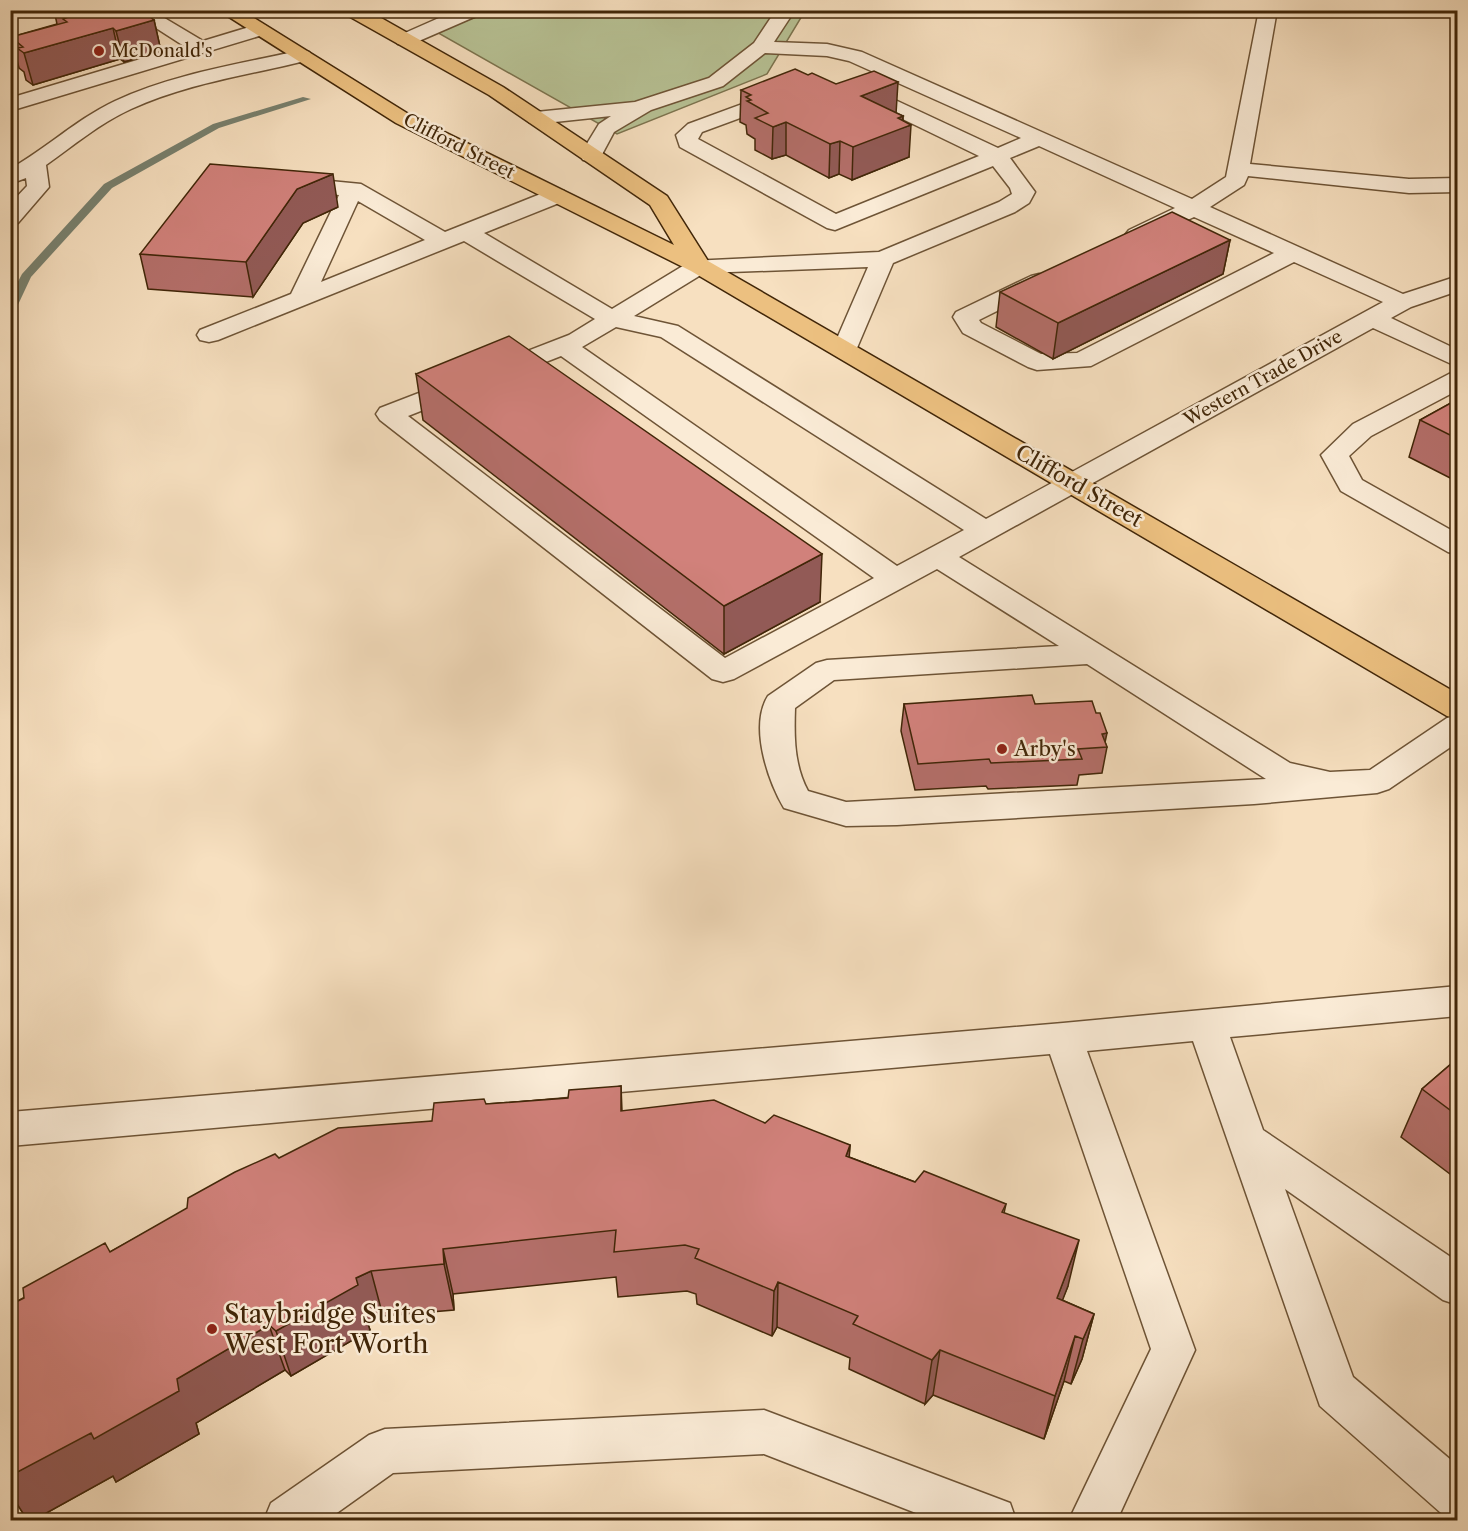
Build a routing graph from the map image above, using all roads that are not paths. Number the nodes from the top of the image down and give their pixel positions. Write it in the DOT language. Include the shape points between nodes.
graph roads {
  1 [pos="137,10"];
  2 [pos="227,10"];
  3 [pos="352,10"];
  4 [pos="786,10"];
  5 [pos="1268,10"];
  6 [pos="463,12"];
  7 [pos="259,30"];
  8 [pos="405,40"];
  9 [pos="761,47"];
  10 [pos="201,48"];
  11 [pos="302,56"];
  12 [pos="805,88"];
  13 [pos="838,88"];
  14 [pos="10,105"];
  15 [pos="644,106"];
  16 [pos="536,118"];
  17 [pos="1038,139"];
  18 [pos="591,155"];
  19 [pos="998,156"];
  20 [pos="35,165"];
  21 [pos="1238,170"];
  22 [pos="10,178"];
  23 [pos="267,183"];
  24 [pos="1458,184"];
  25 [pos="353,189"];
  26 [pos="556,196"];
  27 [pos="1192,209"];
  28 [pos="10,219"];
  29 [pos="464,231"];
  30 [pos="442,240"];
  31 [pos="1116,245"];
  32 [pos="1291,254"];
  33 [pos="883,259"];
  34 [pos="699,266"];
  35 [pos="1062,270"];
  36 [pos="1458,283"];
  37 [pos="301,298"];
  38 [pos="1402,302"];
  39 [pos="1372,318"];
  40 [pos="612,319"];
  41 [pos="209,335"];
  42 [pos="562,345"];
  43 [pos="844,350"];
  44 [pos="1458,360"];
  45 [pos="1458,379"];
  46 [pos="1074,483"];
  47 [pos="985,531"];
  48 [pos="1458,546"];
  49 [pos="938,556"];
  50 [pos="895,579"];
  51 [pos="1093,654"];
  52 [pos="1458,708"];
  53 [pos="1458,726"];
  54 [pos="1330,784"];
  55 [pos="1458,1001"];
  56 [pos="1206,1024"];
  57 [pos="1063,1038"];
  58 [pos="10,1129"];
  59 [pos="1248,1141"];
  60 [pos="1458,1287"];
  61 [pos="1458,1497"];
  62 [pos="288,1521"];
  63 [pos="993,1521"];
  64 [pos="1093,1521"];
  1 -- 10 [label="street"];
  2 -- 7 [label="main road, Clifford Street"];
  3 -- 8 [label="main road, Clifford Street"];
  4 -- 9 [label="street"];
  5 -- 21 [label="street"];
  6 -- 8 [label="street"];
  7 -- 10 [label="street"];
  7 -- 11 [label="main road, Clifford Street"];
  8 -- 16 [label="main road, Clifford Street"];
  9 -- 15 [label="street" via="716,82"];
  9 -- 17 [label="street" via="846,52"];
  10 -- 14 [label="street"];
  11 -- 20 [label="street" via="179,86 123,105 80,130"];
  11 -- 26 [label="main road, Clifford Street" via="404,119"];
  12 -- 19 [label="street" via="695,128 687,135 688,142 835,223"];
  13 -- 19 [label="street" via="859,89"];
  15 -- 16 [label="street"];
  15 -- 18 [label="street" via="606,128"];
  16 -- 18 [label="main road, Clifford Street"];
  17 -- 19 [label="street"];
  17 -- 27 [label="street"];
  18 -- 34 [label="main road, Clifford Street" via="659,201"];
  19 -- 33 [label="street" via="1024,192 1021,198"];
  20 -- 22 [label="street"];
  20 -- 28 [label="street" via="38,187"];
  21 -- 24 [label="street" via="1410,186"];
  21 -- 27 [label="street" via="1236,180"];
  23 -- 25 [label="street"];
  25 -- 30 [label="street"];
  25 -- 37 [label="street"];
  26 -- 29 [label="street"];
  26 -- 34 [label="main road, Clifford Street"];
  27 -- 31 [label="street"];
  27 -- 32 [label="street"];
  29 -- 30 [label="street"];
  29 -- 40 [label="street"];
  30 -- 37 [label="street"];
  32 -- 35 [label="street" via="1082,361 1037,362 972,328 965,317"];
  32 -- 38 [label="street"];
  33 -- 34 [label="street"];
  33 -- 43 [label="street"];
  34 -- 40 [label="street"];
  34 -- 43 [label="main road, Clifford Street"];
  36 -- 38 [label="street, Western Trade Drive"];
  37 -- 41 [label="street"];
  38 -- 39 [label="street, Western Trade Drive"];
  39 -- 44 [label="street"];
  39 -- 46 [label="street, Western Trade Drive"];
  40 -- 42 [label="street"];
  40 -- 47 [label="street" via="669,331"];
  42 -- 50 [label="street"];
  42 -- 50 [label="street, Western Trade Drive" via="389,414 723,672"];
  43 -- 46 [label="main road, Clifford Street"];
  45 -- 48 [label="street" via="1362,430 1335,455 1351,485"];
  46 -- 47 [label="street, Western Trade Drive"];
  46 -- 52 [label="main road, Clifford Street"];
  47 -- 49 [label="street, Western Trade Drive"];
  49 -- 50 [label="street, Western Trade Drive"];
  49 -- 51 [label="street"];
  51 -- 54 [label="street" via="1280,772"];
  51 -- 54 [label="street" via="827,670 778,704 777,739 784,782 796,800 846,814 1254,792"];
  53 -- 54 [label="street" via="1377,781"];
  55 -- 56 [label="street"];
  56 -- 57 [label="street"];
  56 -- 59 [label="street"];
  57 -- 58 [label="street"];
  57 -- 64 [label="street" via="1173,1350"];
  59 -- 60 [label="street"];
  59 -- 61 [label="street" via="1336,1390"];
  62 -- 63 [label="street" via="385,1451 764,1432"];
}
